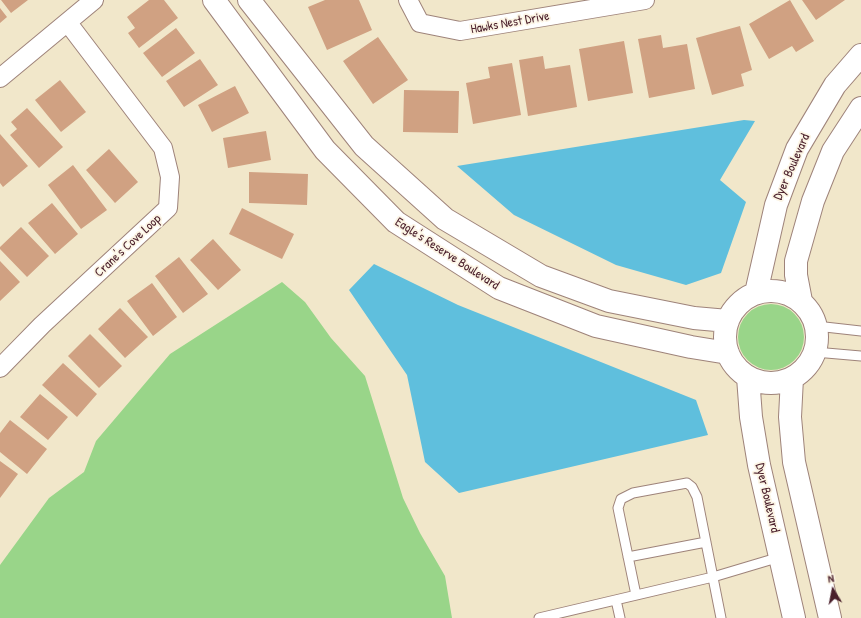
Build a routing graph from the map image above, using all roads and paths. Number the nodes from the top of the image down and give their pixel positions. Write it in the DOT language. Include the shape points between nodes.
graph roads {
  1 [pos="94,0"];
  2 [pos="214,0"];
  3 [pos="249,0"];
  4 [pos="408,0"];
  5 [pos="645,0"];
  6 [pos="623,2"];
  7 [pos="68,23"];
  8 [pos="861,55"];
  9 [pos="0,78"];
  10 [pos="861,108"];
  11 [pos="756,293"];
  12 [pos="801,302"];
  13 [pos="728,321"];
  14 [pos="816,326"];
  15 [pos="861,332"];
  16 [pos="728,352"];
  17 [pos="815,352"];
  18 [pos="861,356"];
  19 [pos="0,368"];
  20 [pos="748,376"];
  21 [pos="792,378"];
  22 [pos="706,542"];
  23 [pos="628,557"];
  24 [pos="780,557"];
  25 [pos="713,577"];
  26 [pos="636,595"];
  27 [pos="616,600"];
  28 [pos="539,618"];
  29 [pos="620,618"];
  30 [pos="721,618"];
  31 [pos="794,618"];
  32 [pos="830,618"];
  1 -- 7 [label="street"];
  2 -- 16 [label="street, Eagle's Reserve Boulevard" via="325,150 396,222 498,288 596,326 691,347"];
  3 -- 13 [label="street" via="364,146 445,219 541,276 609,301 694,318"];
  4 -- 6 [label="street, Hawks Nest Drive" via="420,23 460,31"];
  5 -- 6 [label="street"];
  7 -- 9 [label="street"];
  7 -- 19 [label="street, Crane's Cove Loop" via="163,148 170,177 168,208 42,325"];
  8 -- 11 [label="street, Dyer Boulevard" via="835,85 797,149 776,205"];
  10 -- 12 [label="street" via="833,151 813,201 796,261"];
  11 -- 12 [label="street" via="772,290 787,293"];
  11 -- 13 [label="street" via="734,309"];
  12 -- 14 [label="street" via="811,313"];
  13 -- 16 [label="street" via="725,337"];
  14 -- 15 [label="lane"];
  14 -- 17 [label="street"];
  16 -- 20 [label="street" via="736,366"];
  17 -- 18 [label="lane"];
  17 -- 21 [label="street" via="806,367"];
  20 -- 21 [label="street" via="762,382 778,382"];
  20 -- 24 [label="street, Dyer Boulevard" via="759,465"];
  21 -- 32 [label="street" via="790,417 794,462"];
  22 -- 23 [label="lane"];
  22 -- 23 [label="lane" via="697,496 687,483 633,493 621,499 618,508"];
  22 -- 25 [label="lane"];
  23 -- 26 [label="lane"];
  24 -- 25 [label="lane"];
  24 -- 31 [label="street, Dyer Boulevard"];
  25 -- 26 [label="lane"];
  25 -- 30 [label="lane"];
  26 -- 27 [label="lane"];
  27 -- 28 [label="lane"];
  27 -- 29 [label="lane"];
}
